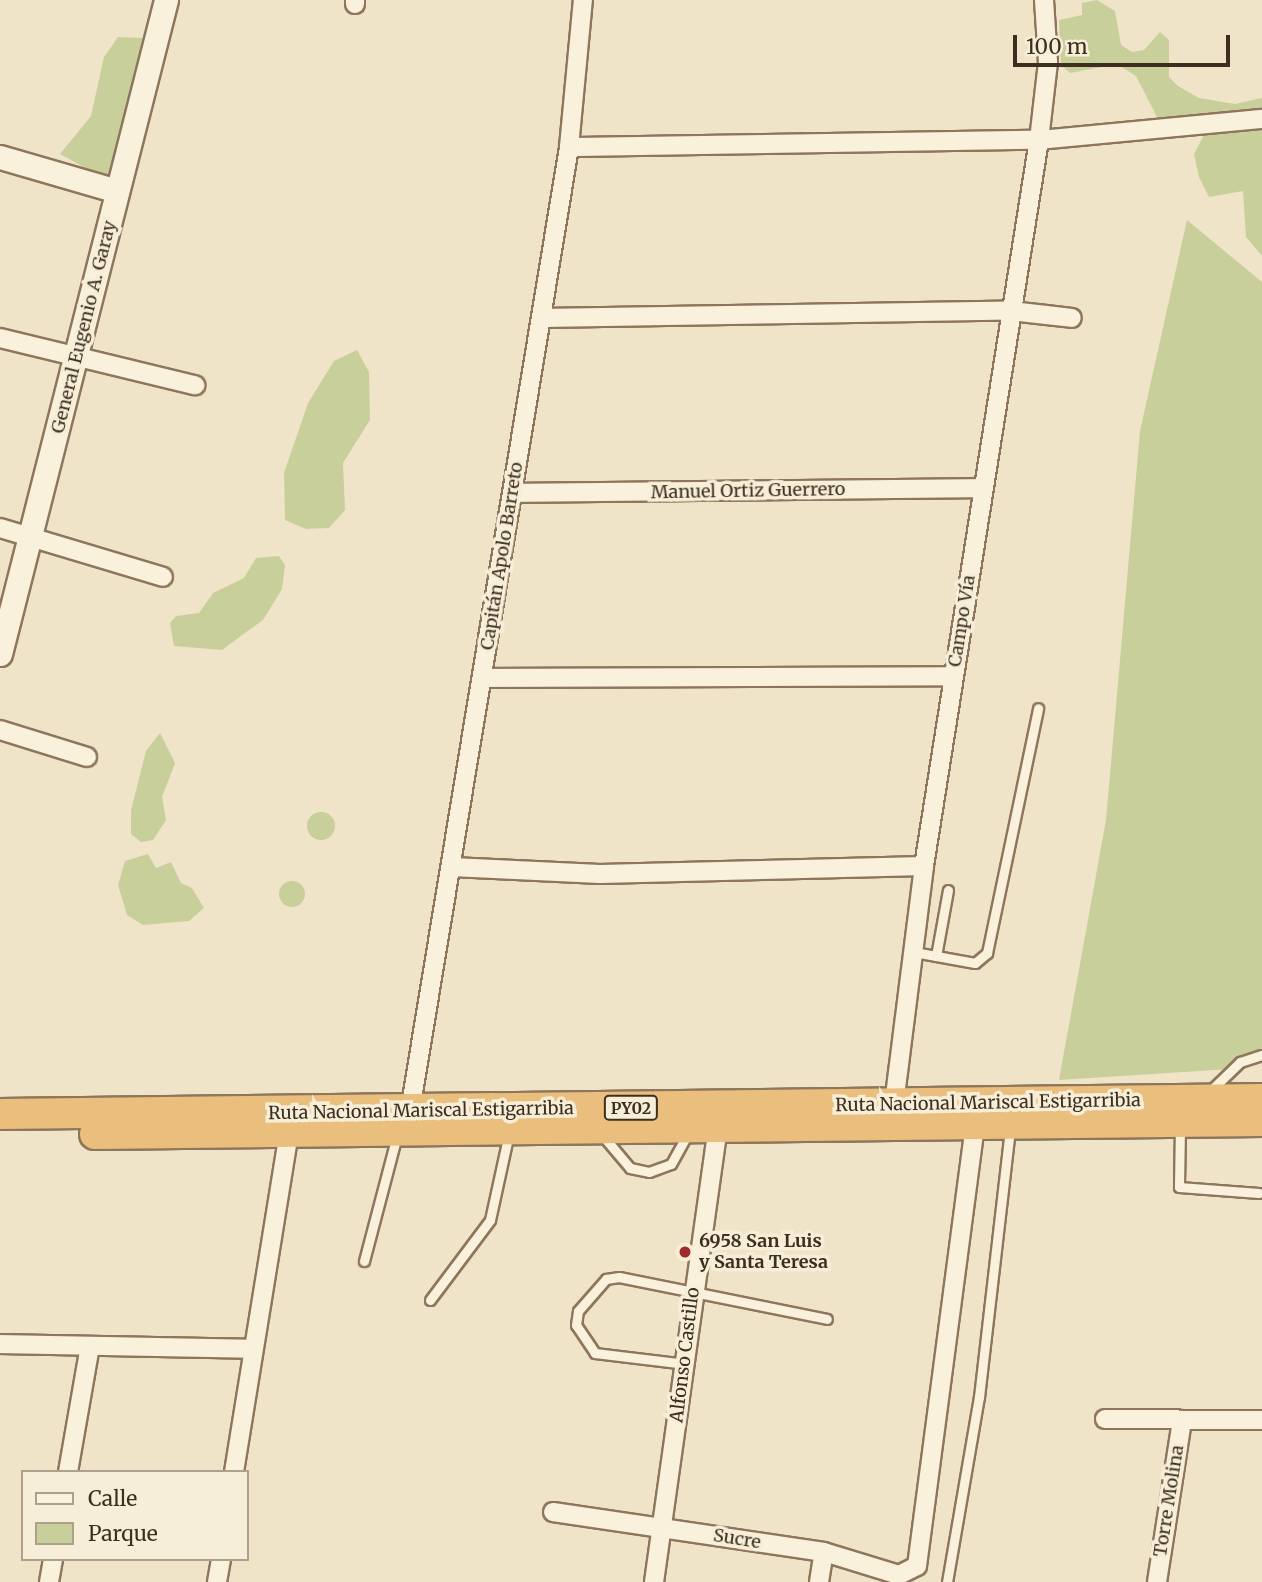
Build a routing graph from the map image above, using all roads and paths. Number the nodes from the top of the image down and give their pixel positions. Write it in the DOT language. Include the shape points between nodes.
graph roads {
  1 [pos="166,0"];
  2 [pos="583,0"];
  3 [pos="1044,0"];
  4 [pos="1262,119"];
  5 [pos="1039,140"];
  6 [pos="569,147"];
  7 [pos="0,157"];
  8 [pos="117,191"];
  9 [pos="1011,311"];
  10 [pos="541,318"];
  11 [pos="1072,318"];
  12 [pos="0,338"];
  13 [pos="78,360"];
  14 [pos="195,385"];
  15 [pos="983,488"];
  16 [pos="513,493"];
  17 [pos="0,528"];
  18 [pos="31,537"];
  19 [pos="163,577"];
  20 [pos="0,654"];
  21 [pos="953,676"];
  22 [pos="482,678"];
  23 [pos="1038,708"];
  24 [pos="0,730"];
  25 [pos="87,757"];
  26 [pos="924,866"];
  27 [pos="452,867"];
  28 [pos="948,890"];
  29 [pos="914,952"];
  30 [pos="936,956"];
  31 [pos="1262,1055"];
  32 [pos="1262,1099"];
  33 [pos="1202,1100"];
  34 [pos="894,1104"];
  35 [pos="0,1114"];
  36 [pos="1262,1121"];
  37 [pos="404,1122"];
  38 [pos="1180,1122"];
  39 [pos="975,1125"];
  40 [pos="1011,1125"];
  41 [pos="689,1129"];
  42 [pos="718,1129"];
  43 [pos="596,1130"];
  44 [pos="509,1132"];
  45 [pos="0,1133"];
  46 [pos="289,1135"];
  47 [pos="1259,1193"];
  48 [pos="364,1261"];
  49 [pos="692,1295"];
  50 [pos="430,1300"];
  51 [pos="827,1320"];
  52 [pos="0,1344"];
  53 [pos="90,1346"];
  54 [pos="253,1349"];
  55 [pos="686,1364"];
  56 [pos="1105,1419"];
  57 [pos="1182,1420"];
  58 [pos="1262,1420"];
  59 [pos="68,1470"];
  60 [pos="234,1470"];
  61 [pos="553,1512"];
  62 [pos="663,1527"];
  63 [pos="824,1552"];
  64 [pos="53,1561"];
  65 [pos="221,1561"];
  66 [pos="49,1582"];
  67 [pos="217,1582"];
  68 [pos="654,1582"];
  69 [pos="819,1582"];
  70 [pos="947,1582"];
  71 [pos="1157,1582"];
  1 -- 8 [label="street, General Eugenio A. Garay"];
  2 -- 6 [label="street, Capitán Apolo Barreto"];
  3 -- 5 [label="street, Campo Vía" via="1048,62"];
  4 -- 5 [label="street"];
  5 -- 6 [label="street"];
  5 -- 9 [label="street, Campo Vía"];
  6 -- 10 [label="street, Capitán Apolo Barreto"];
  7 -- 8 [label="street"];
  8 -- 13 [label="street, General Eugenio A. Garay"];
  9 -- 10 [label="street"];
  9 -- 11 [label="street"];
  9 -- 15 [label="street, Campo Vía"];
  10 -- 16 [label="street, Capitán Apolo Barreto"];
  12 -- 13 [label="street"];
  13 -- 14 [label="street"];
  13 -- 18 [label="street, General Eugenio A. Garay"];
  15 -- 16 [label="street, Manuel Ortiz Guerrero"];
  15 -- 21 [label="street, Campo Vía"];
  16 -- 22 [label="street, Capitán Apolo Barreto"];
  17 -- 18 [label="street"];
  18 -- 19 [label="street"];
  18 -- 20 [label="street, General Eugenio A. Garay"];
  21 -- 22 [label="street"];
  21 -- 26 [label="street, Campo Vía"];
  22 -- 27 [label="street, Capitán Apolo Barreto"];
  23 -- 30 [label="lane" via="987,953 975,963"];
  24 -- 25 [label="street"];
  26 -- 27 [label="street" via="614,874"];
  26 -- 29 [label="street, Campo Vía"];
  27 -- 37 [label="street, Capitán Apolo Barreto"];
  28 -- 30 [label="lane"];
  29 -- 30 [label="lane"];
  29 -- 34 [label="street, Campo Vía"];
  31 -- 33 [label="lane" via="1240,1062"];
  32 -- 33 [label="highway, Ruta Nacional Mariscal Estigarribia / PY02"];
  33 -- 34 [label="highway, Ruta Nacional Mariscal Estigarribia / PY02"];
  34 -- 37 [label="highway, Ruta Nacional Mariscal Estigarribia / PY02"];
  35 -- 37 [label="highway, Ruta Nacional Mariscal Estigarribia / PY02"];
  36 -- 38 [label="highway, Ruta Nacional Mariscal Estigarribia / PY02"];
  37 -- 44 [label="highway, Ruta Nacional Mariscal Estigarribia / PY02"];
  37 -- 46 [label="highway, Ruta Nacional Mariscal Estigarribia / PY02"];
  37 -- 48 [label="lane"];
  38 -- 40 [label="highway, Ruta Nacional Mariscal Estigarribia / PY02"];
  38 -- 47 [label="lane" via="1177,1185"];
  39 -- 40 [label="highway, Ruta Nacional Mariscal Estigarribia / PY02"];
  39 -- 42 [label="highway, Ruta Nacional Mariscal Estigarribia / PY02"];
  39 -- 63 [label="street, Sucre" via="917,1566 899,1575"];
  40 -- 70 [label="lane" via="979,1397"];
  41 -- 42 [label="highway, Ruta Nacional Mariscal Estigarribia / PY02"];
  41 -- 43 [label="highway, Ruta Nacional Mariscal Estigarribia / PY02"];
  41 -- 43 [label="lane" via="678,1157 649,1172 630,1168"];
  42 -- 49 [label="street, Alfonso Castillo"];
  43 -- 44 [label="highway, Ruta Nacional Mariscal Estigarribia / PY02"];
  44 -- 50 [label="lane" via="490,1220"];
  45 -- 46 [label="highway, Ruta Nacional Mariscal Estigarribia / PY02"];
  46 -- 54 [label="street"];
  49 -- 51 [label="lane"];
  49 -- 55 [label="street, Alfonso Castillo"];
  49 -- 55 [label="lane" via="606,1279 578,1311 576,1325 595,1353"];
  52 -- 53 [label="street"];
  53 -- 54 [label="street"];
  53 -- 59 [label="street"];
  54 -- 60 [label="street"];
  55 -- 62 [label="street, Alfonso Castillo"];
  56 -- 57 [label="street"];
  57 -- 58 [label="street"];
  57 -- 71 [label="street, Torre Molina"];
  61 -- 62 [label="street, Sucre"];
  62 -- 63 [label="street, Sucre"];
  62 -- 68 [label="street, Alfonso Castillo"];
  63 -- 69 [label="street"];
  64 -- 66 [label="street"];
  65 -- 67 [label="street"];
}
